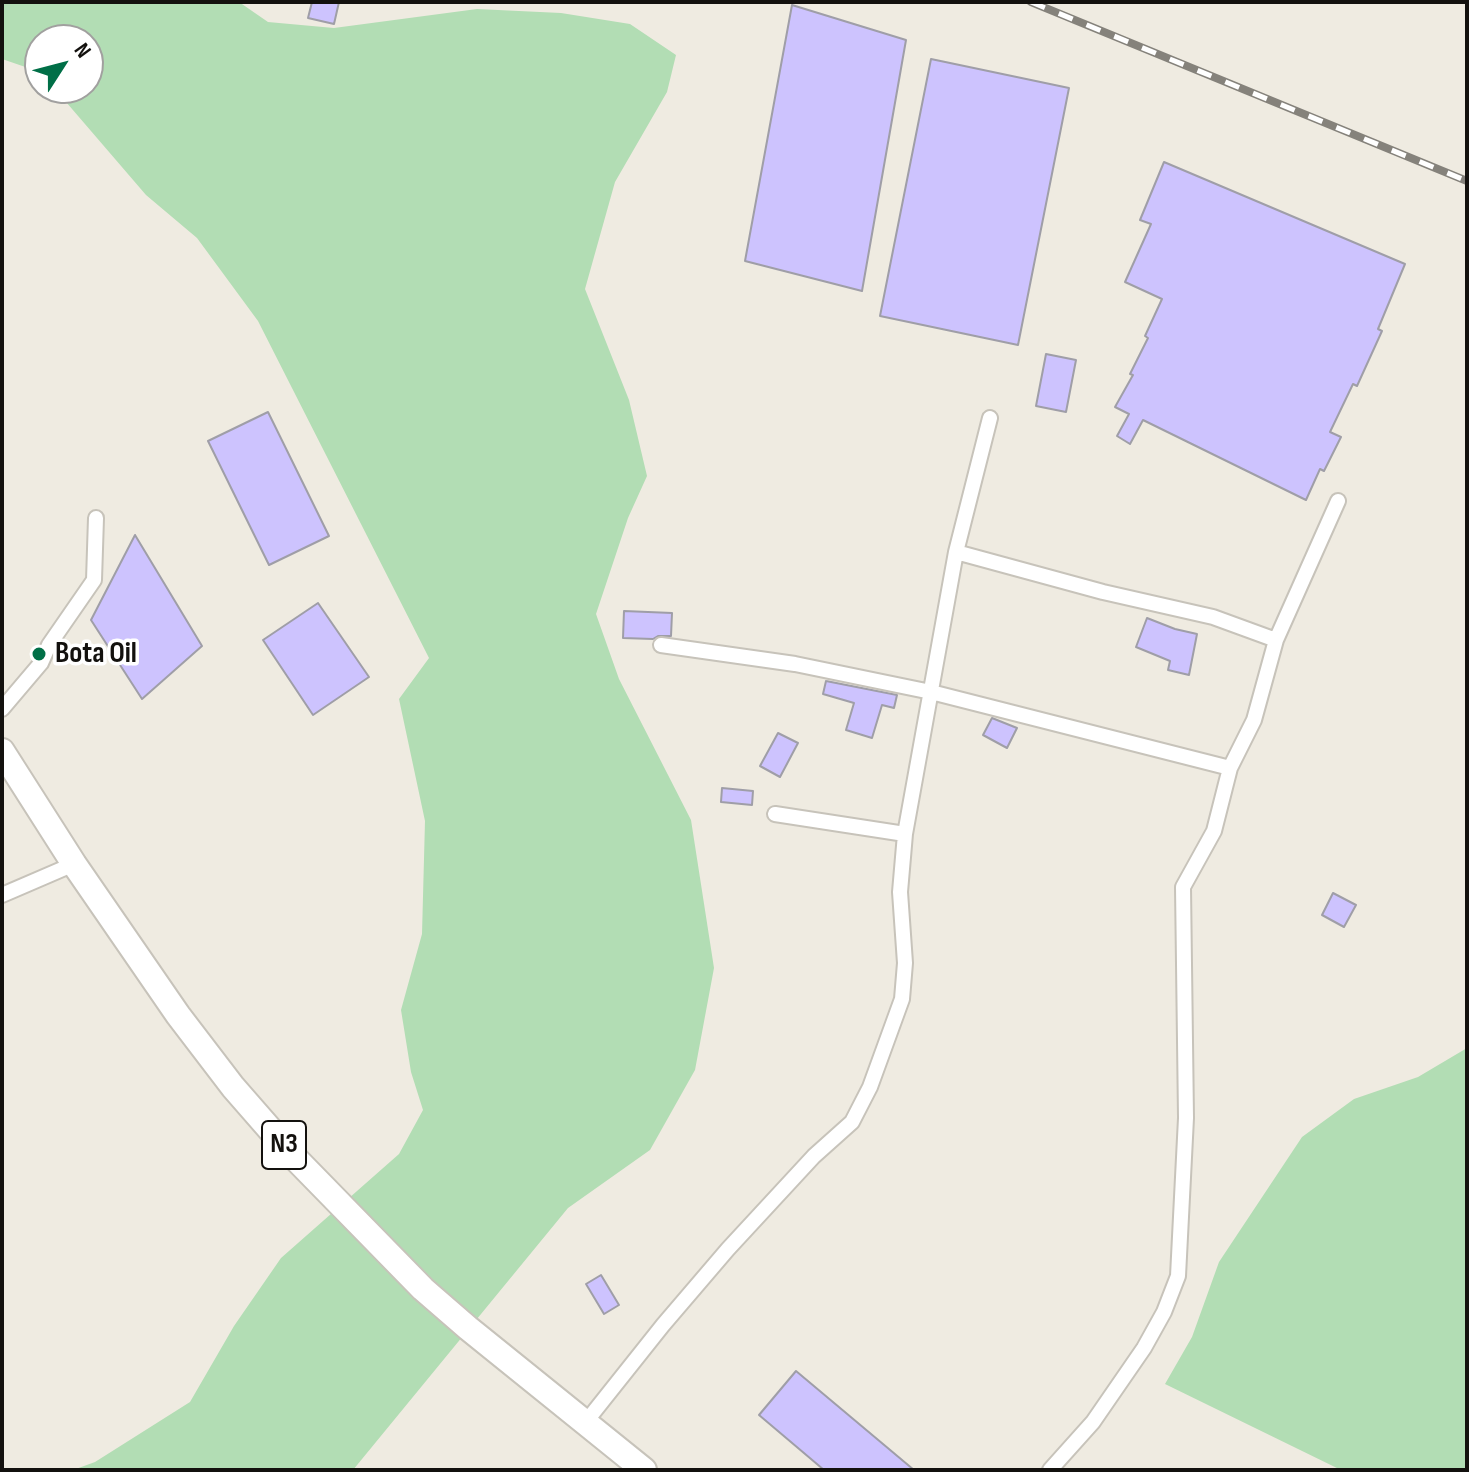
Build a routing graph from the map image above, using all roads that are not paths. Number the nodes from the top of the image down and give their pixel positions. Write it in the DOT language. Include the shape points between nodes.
graph roads {
  1 [pos="990,418"];
  2 [pos="1338,501"];
  3 [pos="96,518"];
  4 [pos="956,552"];
  5 [pos="1276,640"];
  6 [pos="661,645"];
  7 [pos="931,692"];
  8 [pos="2,709"];
  9 [pos="2,751"];
  10 [pos="1230,768"];
  11 [pos="775,814"];
  12 [pos="905,834"];
  13 [pos="74,864"];
  14 [pos="2,895"];
  15 [pos="585,1423"];
  16 [pos="644,1470"];
  17 [pos="1050,1470"];
  1 -- 4 [label="street"];
  2 -- 5 [label="street"];
  3 -- 8 [label="street" via="94,580 41,663"];
  4 -- 5 [label="street" via="1213,617"];
  4 -- 7 [label="street"];
  5 -- 10 [label="street" via="1254,720"];
  6 -- 7 [label="street" via="795,664"];
  7 -- 10 [label="street"];
  7 -- 12 [label="street"];
  9 -- 13 [label="highway, N3"];
  10 -- 17 [label="street" via="1214,831 1183,887 1186,1118 1178,1276 1144,1348 1093,1422"];
  11 -- 12 [label="street"];
  12 -- 15 [label="street" via="902,999 860,1111 728,1249"];
  13 -- 14 [label="street"];
  13 -- 15 [label="highway, N3" via="178,1015 295,1158 423,1289"];
  15 -- 16 [label="highway, N3"];
}
